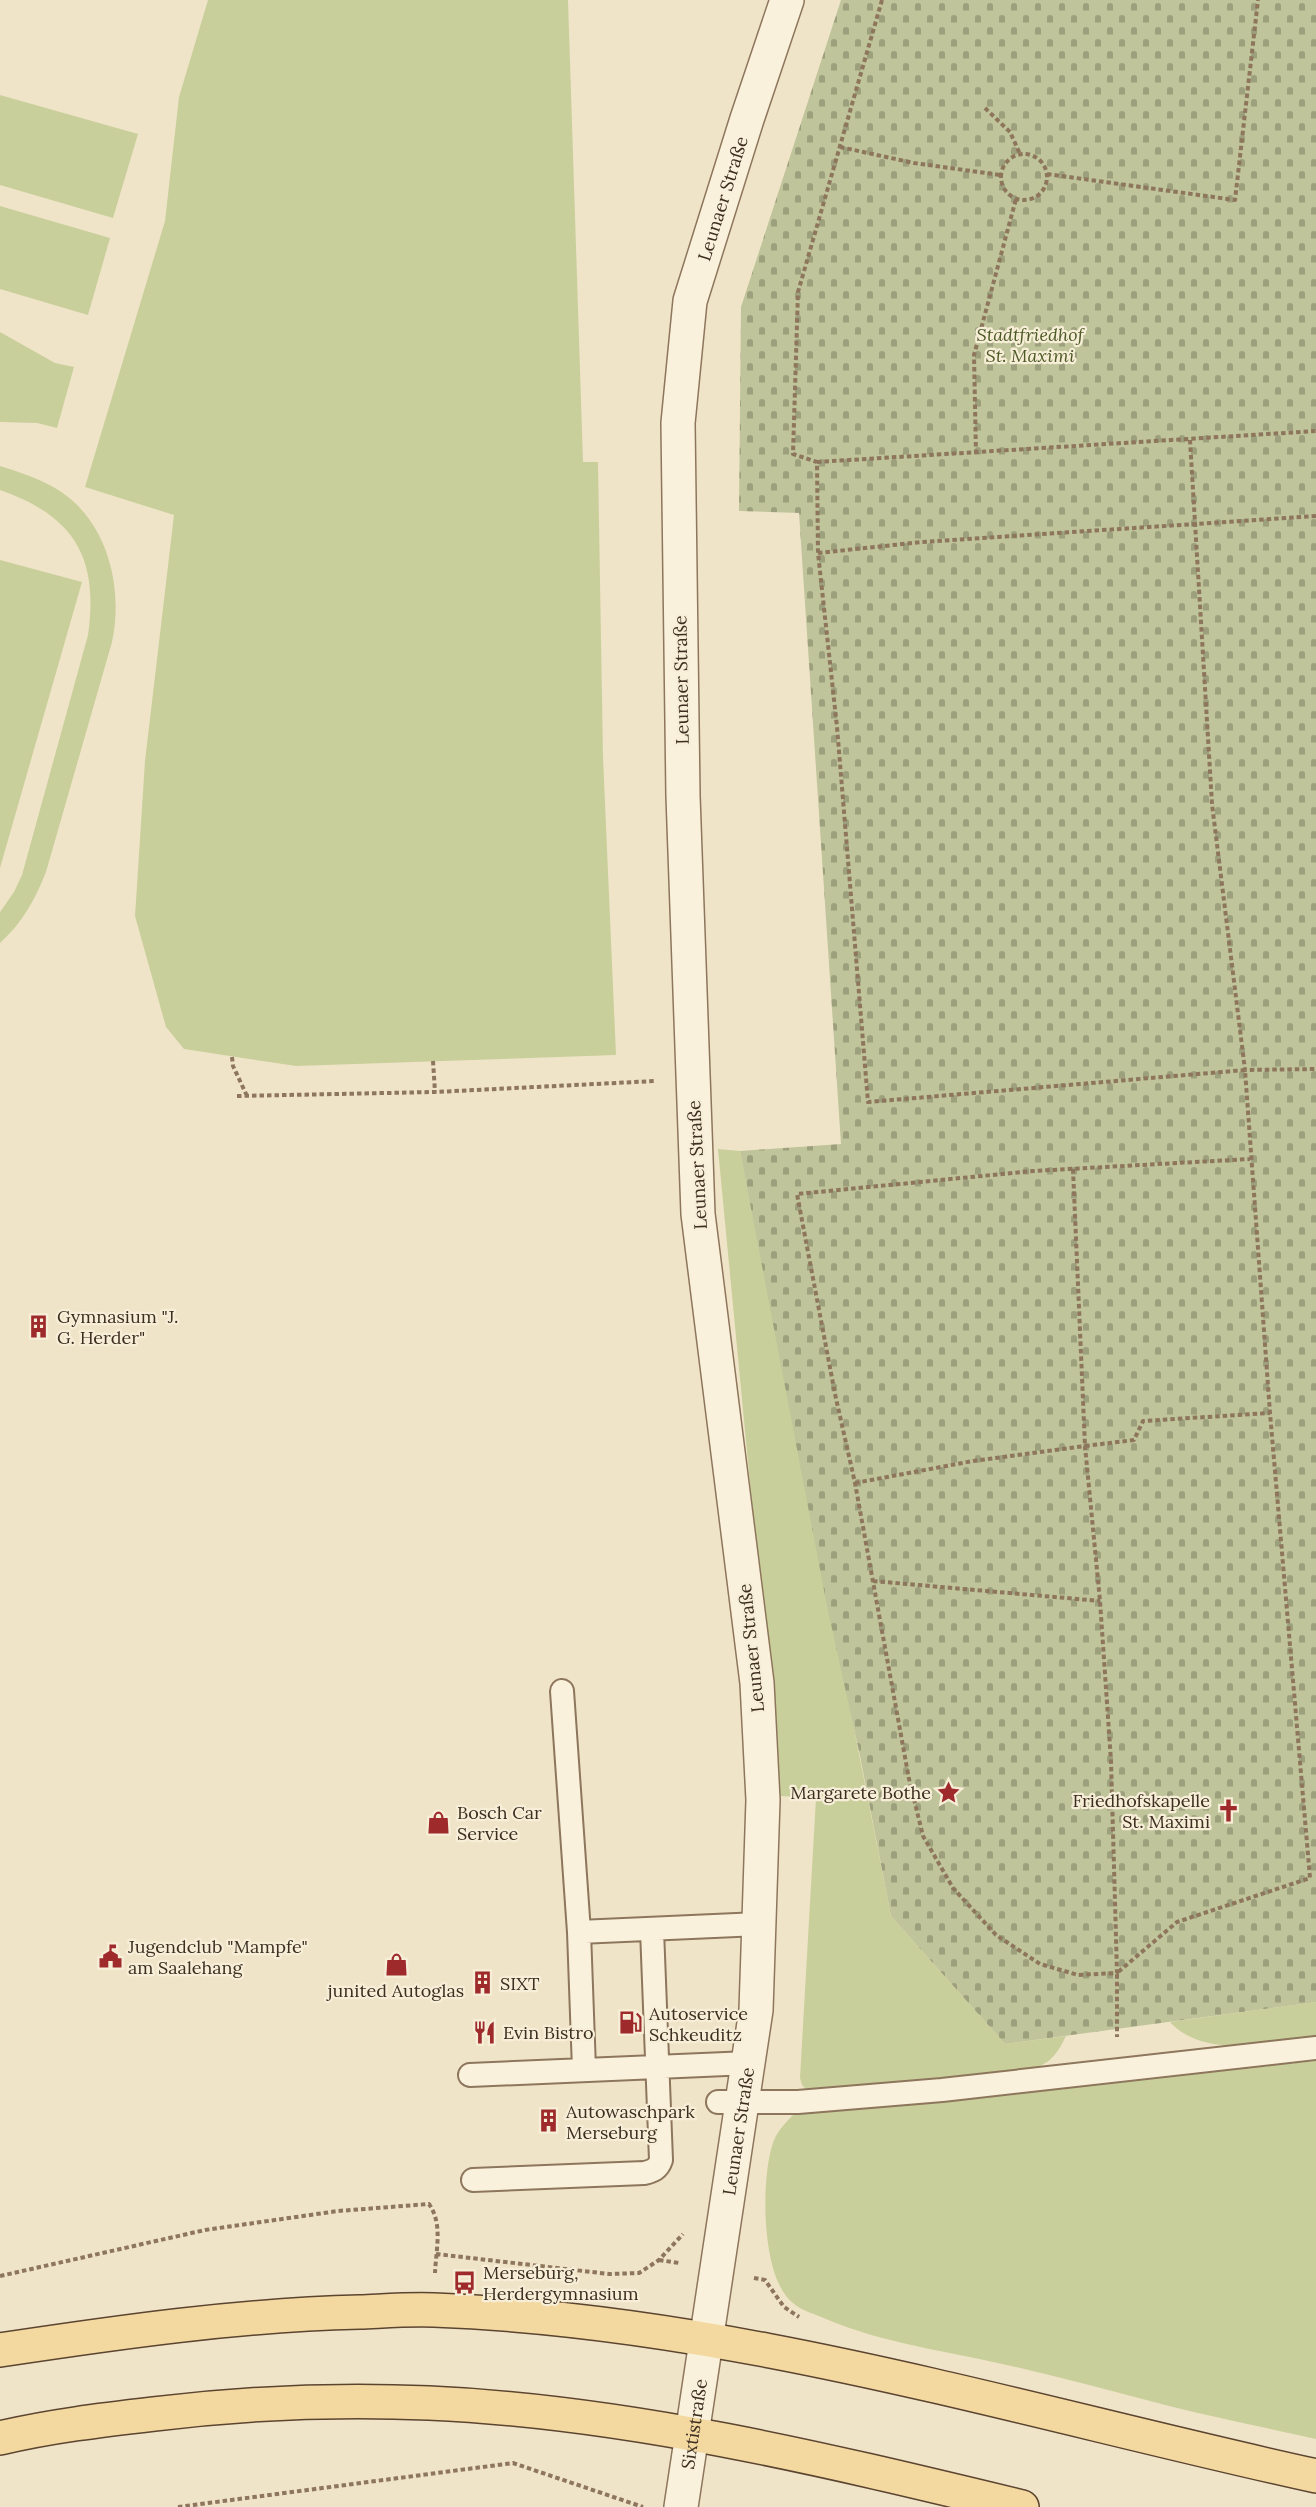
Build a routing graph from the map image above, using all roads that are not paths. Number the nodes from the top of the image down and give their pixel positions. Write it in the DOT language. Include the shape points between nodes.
graph roads {
  1 [pos="787,0"];
  2 [pos="562,1691"];
  3 [pos="759,1924"];
  4 [pos="652,1930"];
  5 [pos="579,1932"];
  6 [pos="1316,2048"];
  7 [pos="749,2063"];
  8 [pos="657,2066"];
  9 [pos="584,2069"];
  10 [pos="470,2075"];
  11 [pos="731,2102"];
  12 [pos="473,2180"];
  13 [pos="707,2340"];
  14 [pos="0,2350"];
  15 [pos="693,2434"];
  16 [pos="0,2438"];
  17 [pos="1316,2476"];
  18 [pos="681,2507"];
  19 [pos="1022,2507"];
  1 -- 3 [label="street, Leunaer Straße" via="690,301 678,423 683,796 698,1214 757,1683 763,1800"];
  2 -- 5 [label="lane"];
  3 -- 4 [label="lane"];
  3 -- 7 [label="street, Leunaer Straße" via="756,2010"];
  4 -- 5 [label="lane"];
  4 -- 8 [label="lane"];
  5 -- 9 [label="lane"];
  6 -- 11 [label="lane" via="920,2092 798,2103"];
  7 -- 8 [label="lane"];
  7 -- 11 [label="street, Leunaer Straße"];
  8 -- 9 [label="lane"];
  8 -- 12 [label="lane" via="661,2160 654,2170"];
  9 -- 10 [label="lane"];
  11 -- 13 [label="street, Leunaer Straße"];
  13 -- 14 [label="main road" via="588,2323 432,2310 276,2315 185,2323"];
  13 -- 15 [label="street, Sixtistraße"];
  13 -- 17 [label="main road" via="855,2368"];
  15 -- 16 [label="main road" via="577,2417 429,2403 330,2403 212,2407 85,2422"];
  15 -- 18 [label="street, Sixtistraße"];
  15 -- 19 [label="main road" via="843,2463"];
}
